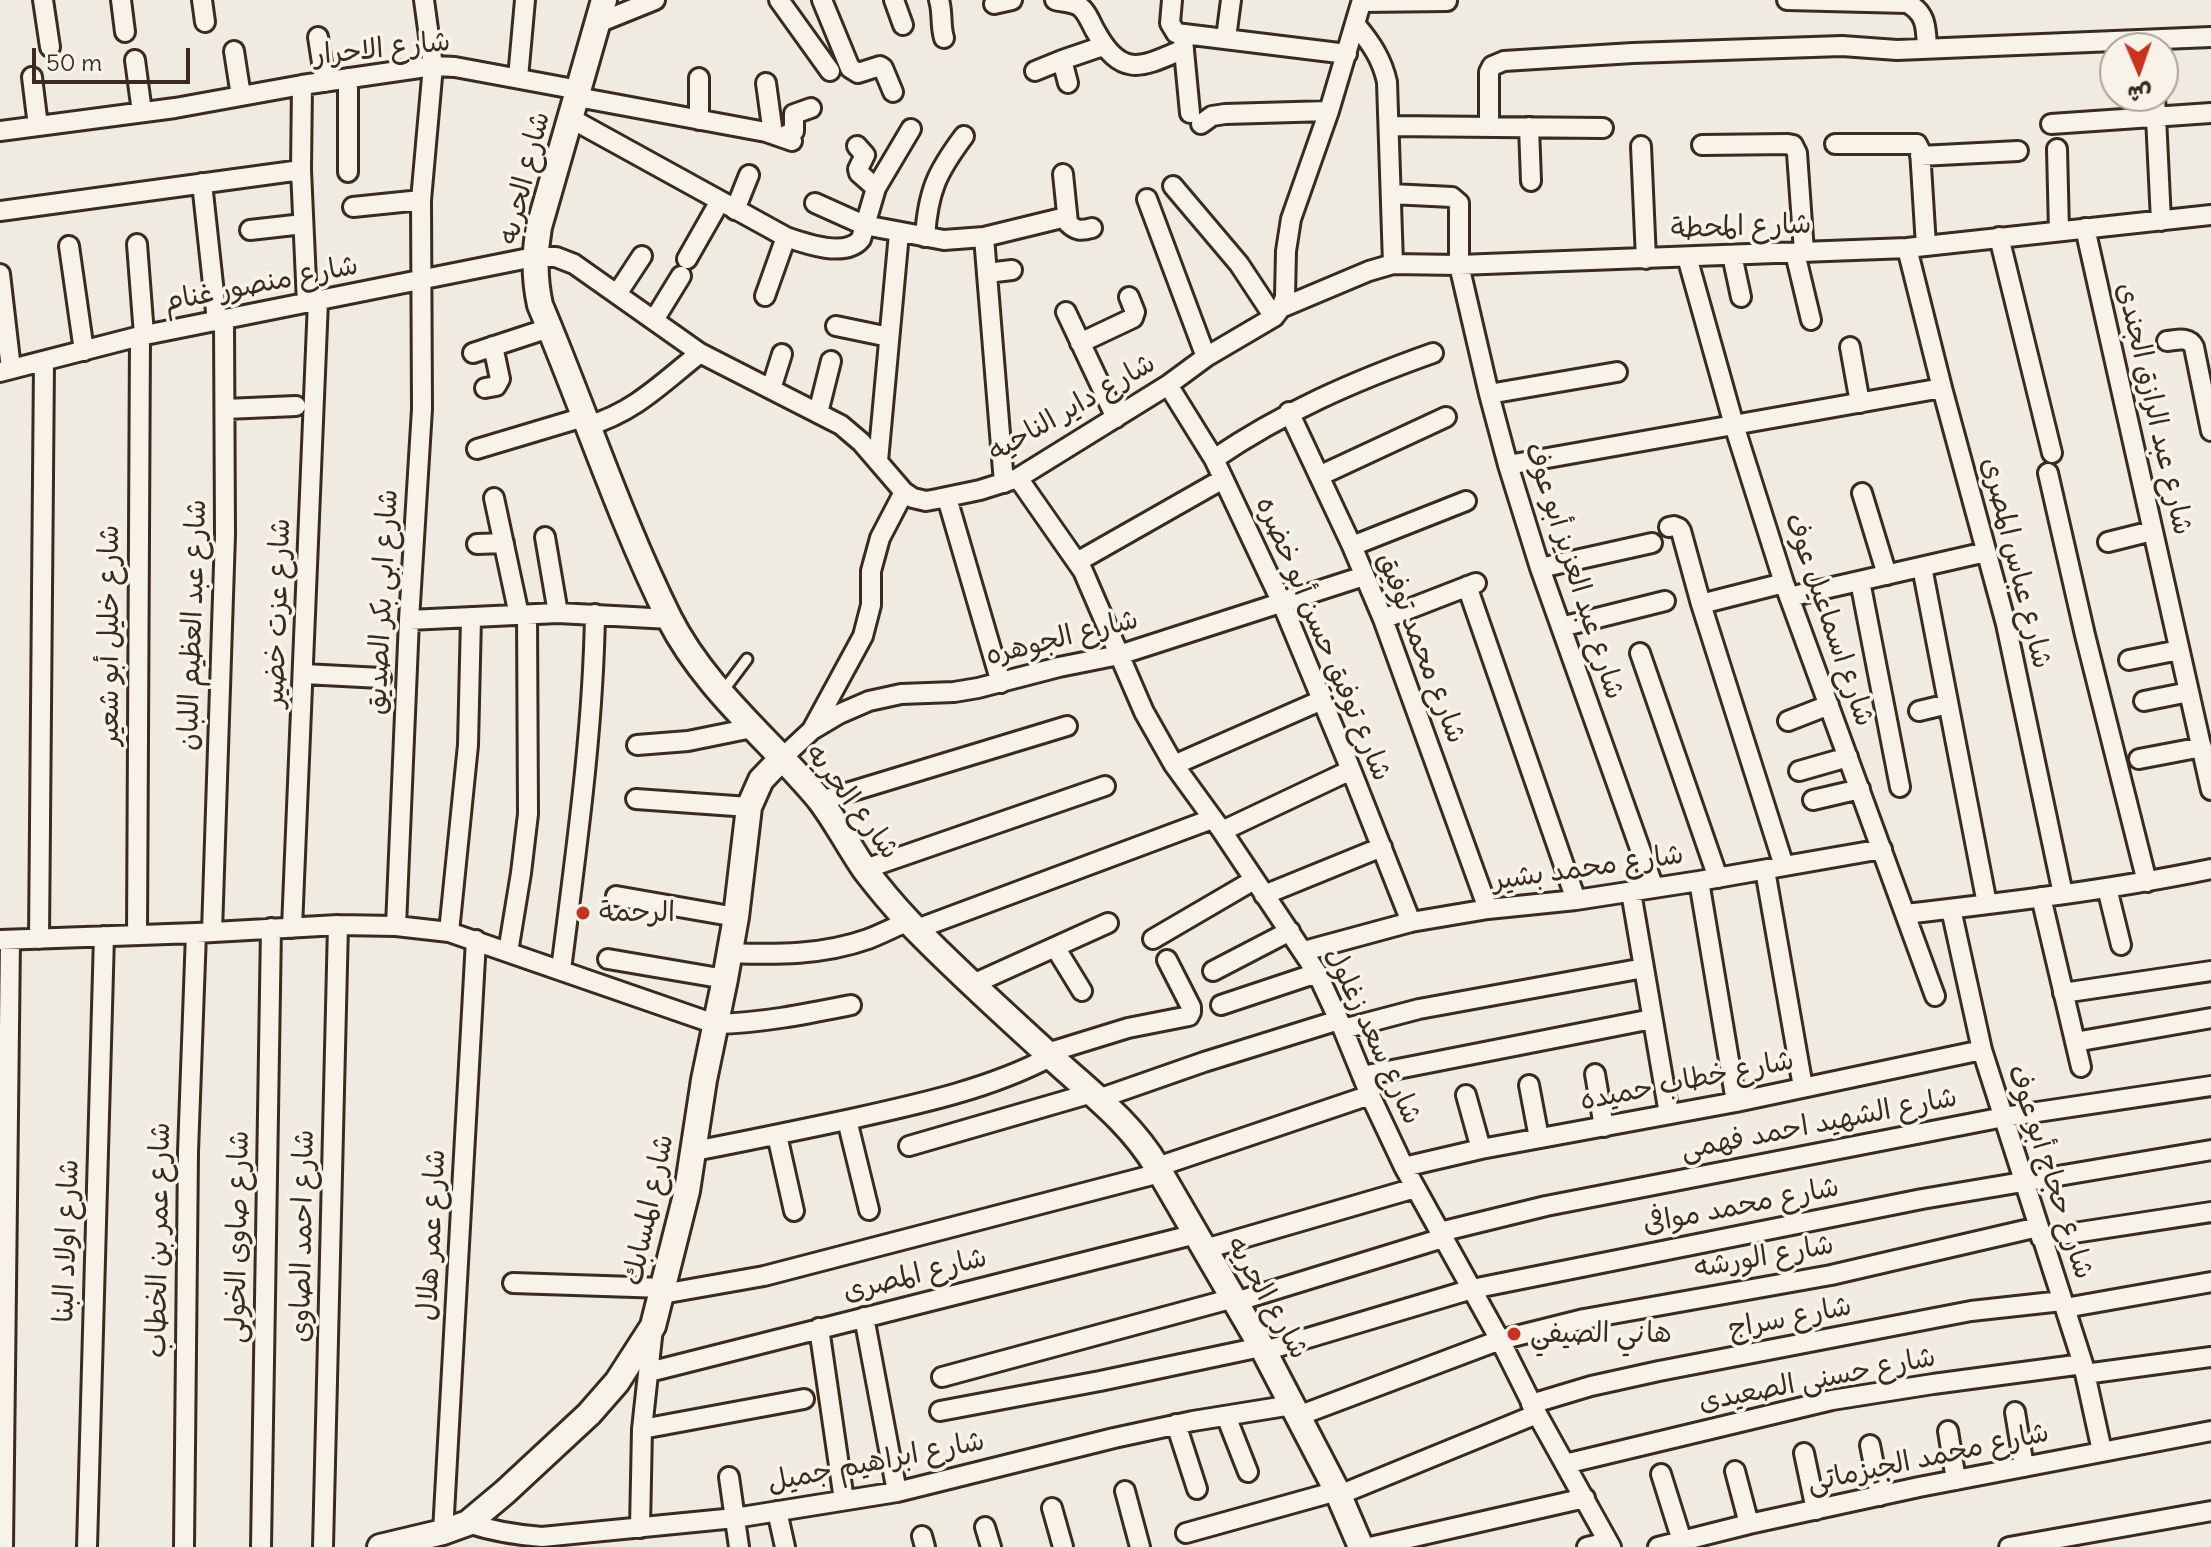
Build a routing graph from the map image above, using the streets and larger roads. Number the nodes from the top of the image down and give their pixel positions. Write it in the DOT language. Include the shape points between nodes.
graph roads {
  1 [pos="43,0"];
  2 [pos="121,0"];
  3 [pos="202,0"];
  4 [pos="424,0"];
  5 [pos="525,0"];
  6 [pos="655,0"];
  7 [pos="779,0"];
  8 [pos="822,0"];
  9 [pos="894,0"];
  10 [pos="939,0"];
  11 [pos="1055,0"];
  12 [pos="1172,0"];
  13 [pos="1231,0"];
  14 [pos="1787,0"];
  15 [pos="1362,1"];
  16 [pos="1447,1"];
  17 [pos="601,12"];
  18 [pos="205,22"];
  19 [pos="903,25"];
  20 [pos="1356,25"];
  21 [pos="125,32"];
  22 [pos="318,37"];
  23 [pos="2211,37"];
  24 [pos="944,38"];
  25 [pos="1226,38"];
  26 [pos="1181,39"];
  27 [pos="2179,41"];
  28 [pos="2099,45"];
  29 [pos="1103,46"];
  30 [pos="50,47"];
  31 [pos="1927,48"];
  32 [pos="234,51"];
  33 [pos="1347,54"];
  34 [pos="135,60"];
  35 [pos="1062,60"];
  36 [pos="433,66"];
  37 [pos="830,71"];
  38 [pos="1035,71"];
  39 [pos="32,77"];
  40 [pos="348,78"];
  41 [pos="518,78"];
  42 [pos="699,78"];
  43 [pos="325,82"];
  44 [pos="766,83"];
  45 [pos="1068,83"];
  46 [pos="302,85"];
  47 [pos="893,92"];
  48 [pos="241,96"];
  49 [pos="575,102"];
  50 [pos="811,108"];
  51 [pos="1329,111"];
  52 [pos="142,112"];
  53 [pos="2156,112"];
  54 [pos="2211,113"];
  55 [pos="2156,117"];
  56 [pos="699,120"];
  57 [pos="2051,124"];
  58 [pos="38,126"];
  59 [pos="1389,126"];
  60 [pos="1489,127"];
  61 [pos="1529,127"];
  62 [pos="1603,128"];
  63 [pos="911,129"];
  64 [pos="0,131"];
  65 [pos="964,136"];
  66 [pos="782,137"];
  67 [pos="1835,144"];
  68 [pos="1702,145"];
  69 [pos="857,146"];
  70 [pos="1641,146"];
  71 [pos="2057,149"];
  72 [pos="2018,151"];
  73 [pos="1920,156"];
  74 [pos="301,170"];
  75 [pos="348,172"];
  76 [pos="1063,174"];
  77 [pos="749,175"];
  78 [pos="1531,181"];
  79 [pos="202,183"];
  80 [pos="1173,186"];
  81 [pos="876,188"];
  82 [pos="1391,194"];
  83 [pos="1147,199"];
  84 [pos="421,200"];
  85 [pos="815,203"];
  86 [pos="727,206"];
  87 [pos="353,207"];
  88 [pos="0,211"];
  89 [pos="2211,215"];
  90 [pos="1066,217"];
  91 [pos="2161,221"];
  92 [pos="303,224"];
  93 [pos="864,225"];
  94 [pos="1092,228"];
  95 [pos="2085,228"];
  96 [pos="250,230"];
  97 [pos="2059,231"];
  98 [pos="899,233"];
  99 [pos="786,237"];
  100 [pos="925,237"];
  101 [pos="984,237"];
  102 [pos="1999,237"];
  103 [pos="137,244"];
  104 [pos="69,246"];
  105 [pos="1916,247"];
  106 [pos="1799,252"];
  107 [pos="1732,255"];
  108 [pos="642,256"];
  109 [pos="534,257"];
  110 [pos="1687,257"];
  111 [pos="1646,259"];
  112 [pos="1393,264"];
  113 [pos="1459,265"];
  114 [pos="1012,270"];
  115 [pos="987,273"];
  116 [pos="0,274"];
  117 [pos="421,281"];
  118 [pos="617,294"];
  119 [pos="765,296"];
  120 [pos="1129,297"];
  121 [pos="1741,297"];
  122 [pos="312,302"];
  123 [pos="1066,312"];
  124 [pos="1277,313"];
  125 [pos="220,320"];
  126 [pos="654,320"];
  127 [pos="1811,320"];
  128 [pos="836,326"];
  129 [pos="549,328"];
  130 [pos="142,336"];
  131 [pos="889,337"];
  132 [pos="2167,341"];
  133 [pos="1080,343"];
  134 [pos="493,346"];
  135 [pos="1850,347"];
  136 [pos="84,351"];
  137 [pos="473,353"];
  138 [pos="700,353"];
  139 [pos="1433,353"];
  140 [pos="782,354"];
  141 [pos="1206,357"];
  142 [pos="831,361"];
  143 [pos="44,362"];
  144 [pos="6,370"];
  145 [pos="1617,372"];
  146 [pos="1168,385"];
  147 [pos="485,388"];
  148 [pos="1942,388"];
  149 [pos="771,389"];
  150 [pos="1489,394"];
  151 [pos="1860,403"];
  152 [pos="296,406"];
  153 [pos="225,409"];
  154 [pos="1289,412"];
  155 [pos="818,413"];
  156 [pos="1446,417"];
  157 [pos="1116,418"];
  158 [pos="586,422"];
  159 [pos="1734,425"];
  160 [pos="2211,431"];
  161 [pos="477,449"];
  162 [pos="2052,453"];
  163 [pos="1214,459"];
  164 [pos="878,461"];
  165 [pos="1508,465"];
  166 [pos="2048,473"];
  167 [pos="1319,476"];
  168 [pos="1223,479"];
  169 [pos="1011,480"];
  170 [pos="904,492"];
  171 [pos="1862,493"];
  172 [pos="494,498"];
  173 [pos="947,498"];
  174 [pos="1466,501"];
  175 [pos="1669,527"];
  176 [pos="2152,531"];
  177 [pos="545,537"];
  178 [pos="2108,542"];
  179 [pos="504,543"];
  180 [pos="1652,543"];
  181 [pos="477,544"];
  182 [pos="1352,546"];
  183 [pos="1986,552"];
  184 [pos="1077,562"];
  185 [pos="1922,567"];
  186 [pos="1540,568"];
  187 [pos="1887,575"];
  188 [pos="1364,576"];
  189 [pos="1860,581"];
  190 [pos="1786,590"];
  191 [pos="1281,601"];
  192 [pos="1665,601"];
  193 [pos="1701,604"];
  194 [pos="558,613"];
  195 [pos="595,614"];
  196 [pos="523,615"];
  197 [pos="471,618"];
  198 [pos="670,619"];
  199 [pos="1383,619"];
  200 [pos="409,620"];
  201 [pos="1561,627"];
  202 [pos="2179,650"];
  203 [pos="1640,653"];
  204 [pos="1119,655"];
  205 [pos="2129,660"];
  206 [pos="304,674"];
  207 [pos="381,678"];
  208 [pos="1001,683"];
  209 [pos="2189,692"];
  210 [pos="1322,700"];
  211 [pos="2144,701"];
  212 [pos="1948,704"];
  213 [pos="1829,705"];
  214 [pos="1919,711"];
  215 [pos="1788,721"];
  216 [pos="1067,726"];
  217 [pos="752,728"];
  218 [pos="812,730"];
  219 [pos="637,745"];
  220 [pos="2202,747"];
  221 [pos="1848,757"];
  222 [pos="782,758"];
  223 [pos="2139,759"];
  224 [pos="1174,765"];
  225 [pos="1351,770"];
  226 [pos="1799,771"];
  227 [pos="1105,786"];
  228 [pos="1900,787"];
  229 [pos="1860,789"];
  230 [pos="2211,790"];
  231 [pos="636,799"];
  232 [pos="1813,800"];
  233 [pos="820,801"];
  234 [pos="749,807"];
  235 [pos="1217,825"];
  236 [pos="1382,847"];
  237 [pos="1882,849"];
  238 [pos="1774,868"];
  239 [pos="865,869"];
  240 [pos="2211,869"];
  241 [pos="1718,878"];
  242 [pos="1699,881"];
  243 [pos="2147,882"];
  244 [pos="1259,887"];
  245 [pos="1654,888"];
  246 [pos="2107,888"];
  247 [pos="1631,892"];
  248 [pos="2063,894"];
  249 [pos="616,896"];
  250 [pos="2041,897"];
  251 [pos="1576,900"];
  252 [pos="1987,904"];
  253 [pos="1488,909"];
  254 [pos="1951,909"];
  255 [pos="1906,914"];
  256 [pos="736,917"];
  257 [pos="1411,922"];
  258 [pos="1108,923"];
  259 [pos="338,925"];
  260 [pos="913,925"];
  261 [pos="396,926"];
  262 [pos="271,928"];
  263 [pos="292,928"];
  264 [pos="1290,931"];
  265 [pos="204,932"];
  266 [pos="449,932"];
  267 [pos="137,935"];
  268 [pos="104,936"];
  269 [pos="39,939"];
  270 [pos="1153,939"];
  271 [pos="5,940"];
  272 [pos="476,940"];
  273 [pos="2121,945"];
  274 [pos="1055,947"];
  275 [pos="1304,951"];
  276 [pos="508,952"];
  277 [pos="730,953"];
  278 [pos="608,959"];
  279 [pos="1167,960"];
  280 [pos="1644,968"];
  281 [pos="561,970"];
  282 [pos="1213,971"];
  283 [pos="2211,971"];
  284 [pos="1317,973"];
  285 [pos="725,979"];
  286 [pos="973,984"];
  287 [pos="1082,991"];
  288 [pos="2063,993"];
  289 [pos="1935,996"];
  290 [pos="851,1005"];
  291 [pos="1221,1005"];
  292 [pos="2211,1018"];
  293 [pos="1652,1019"];
  294 [pos="715,1024"];
  295 [pos="1341,1025"];
  296 [pos="2075,1042"];
  297 [pos="1982,1050"];
  298 [pos="1048,1055"];
  299 [pos="2081,1067"];
  300 [pos="1595,1074"];
  301 [pos="1362,1076"];
  302 [pos="1529,1085"];
  303 [pos="2211,1086"];
  304 [pos="1803,1087"];
  305 [pos="1370,1095"];
  306 [pos="1466,1095"];
  307 [pos="1095,1096"];
  308 [pos="1736,1102"];
  309 [pos="1669,1114"];
  310 [pos="2004,1117"];
  311 [pos="847,1120"];
  312 [pos="1604,1127"];
  313 [pos="777,1135"];
  314 [pos="1539,1138"];
  315 [pos="909,1146"];
  316 [pos="1481,1149"];
  317 [pos="2211,1150"];
  318 [pos="694,1151"];
  319 [pos="1404,1167"];
  320 [pos="1159,1170"];
  321 [pos="2023,1181"];
  322 [pos="1415,1188"];
  323 [pos="869,1210"];
  324 [pos="794,1211"];
  325 [pos="2211,1212"];
  326 [pos="2039,1232"];
  327 [pos="1442,1235"];
  328 [pos="1200,1242"];
  329 [pos="2211,1282"];
  330 [pos="513,1283"];
  331 [pos="1472,1289"];
  332 [pos="663,1291"];
  333 [pos="1234,1300"];
  334 [pos="2063,1305"];
  335 [pos="864,1317"];
  336 [pos="653,1326"];
  337 [pos="819,1328"];
  338 [pos="1500,1340"];
  339 [pos="1262,1349"];
  340 [pos="2211,1357"];
  341 [pos="2084,1369"];
  342 [pos="649,1372"];
  343 [pos="942,1377"];
  344 [pos="804,1399"];
  345 [pos="1534,1409"];
  346 [pos="940,1411"];
  347 [pos="1295,1411"];
  348 [pos="2015,1412"];
  349 [pos="1226,1416"];
  350 [pos="1176,1424"];
  351 [pos="642,1429"];
  352 [pos="1948,1431"];
  353 [pos="2211,1431"];
  354 [pos="1870,1445"];
  355 [pos="2102,1451"];
  356 [pos="1804,1453"];
  357 [pos="1565,1464"];
  358 [pos="2024,1467"];
  359 [pos="1735,1471"];
  360 [pos="1248,1472"];
  361 [pos="1661,1474"];
  362 [pos="729,1477"];
  363 [pos="1956,1480"];
  364 [pos="1197,1489"];
  365 [pos="1125,1491"];
  366 [pos="897,1492"];
  367 [pos="1338,1493"];
  368 [pos="1880,1496"];
  369 [pos="1585,1498"];
  370 [pos="844,1500"];
  371 [pos="1052,1508"];
  372 [pos="1816,1510"];
  373 [pos="777,1511"];
  374 [pos="2211,1511"];
  375 [pos="735,1518"];
  376 [pos="1749,1524"];
  377 [pos="644,1527"];
  378 [pos="985,1527"];
  379 [pos="443,1532"];
  380 [pos="483,1533"];
  381 [pos="1186,1533"];
  382 [pos="569,1541"];
  383 [pos="1682,1541"];
  384 [pos="1610,1544"];
  385 [pos="3,1547"];
  386 [pos="87,1547"];
  387 [pos="184,1547"];
  388 [pos="261,1547"];
  389 [pos="323,1547"];
  390 [pos="380,1547"];
  391 [pos="650,1547"];
  392 [pos="739,1547"];
  393 [pos="785,1547"];
  394 [pos="991,1547"];
  395 [pos="1063,1547"];
  396 [pos="1140,1547"];
  397 [pos="1361,1547"];
  398 [pos="1370,1547"];
  399 [pos="1587,1547"];
  400 [pos="1658,1547"];
  401 [pos="2009,1547"];
  1 -- 30 [label="street"];
  2 -- 21 [label="street"];
  3 -- 18 [label="street"];
  4 -- 36 [label="street, شارع ابى بكر الصديق"];
  5 -- 41 [label="street"];
  6 -- 17 [label="street"];
  7 -- 37 [label="street"];
  8 -- 47 [label="street" via="850,68 858,73 880,66"];
  9 -- 19 [label="street"];
  10 -- 24 [label="street"];
  11 -- 29 [label="street" via="1083,9"];
  12 -- 26 [label="street" via="1170,23"];
  13 -- 25 [label="street"];
  14 -- 31 [label="street" via="1907,3 1925,20"];
  15 -- 16 [label="street"];
  15 -- 20 [label="street"];
  17 -- 49 [label="street, شارع الحريه"];
  20 -- 33 [label="street"];
  20 -- 59 [label="street" via="1384,67"];
  22 -- 43 [label="street"];
  23 -- 27 [label="street"];
  25 -- 26 [label="street"];
  25 -- 33 [label="street"];
  26 -- 29 [label="street" via="1147,65 1118,61"];
  26 -- 51 [label="street" via="1196,118"];
  28 -- 31 [label="street"];
  29 -- 35 [label="street"];
  31 -- 60 [label="street" via="1842,46 1504,61 1489,72"];
  32 -- 48 [label="street"];
  33 -- 51 [label="street"];
  34 -- 52 [label="street"];
  35 -- 38 [label="street"];
  35 -- 45 [label="street"];
  36 -- 40 [label="street, شارع الاحرار"];
  36 -- 41 [label="street, شارع الاحرار"];
  36 -- 84 [label="street, شارع ابى بكر الصديق"];
  39 -- 58 [label="street"];
  40 -- 43 [label="street, شارع الاحرار"];
  40 -- 75 [label="street"];
  41 -- 49 [label="street, شارع الاحرار"];
  42 -- 56 [label="street"];
  43 -- 46 [label="street, شارع الاحرار"];
  44 -- 66 [label="street"];
  46 -- 48 [label="street, شارع الاحرار"];
  46 -- 74 [label="street, شارع عزت خضير"];
  48 -- 52 [label="street, شارع الاحرار"];
  49 -- 56 [label="street, شارع الاحرار"];
  49 -- 86 [label="street"];
  49 -- 109 [label="street, شارع الحريه"];
  50 -- 66 [label="street" via="794,114 794,131"];
  51 -- 124 [label="street" via="1291,219 1285,297"];
  52 -- 58 [label="street, شارع الاحرار"];
  53 -- 55 [label="street"];
  54 -- 55 [label="street"];
  55 -- 57 [label="street"];
  55 -- 91 [label="street"];
  56 -- 66 [label="street, شارع الاحرار"];
  58 -- 64 [label="street, شارع الاحرار"];
  59 -- 60 [label="street"];
  59 -- 82 [label="street"];
  60 -- 61 [label="street"];
  61 -- 62 [label="street"];
  61 -- 78 [label="street"];
  63 -- 81 [label="street"];
  65 -- 100 [label="street" via="933,187"];
  67 -- 73 [label="street" via="1914,143"];
  68 -- 106 [label="street" via="1793,145"];
  69 -- 81 [label="street" via="865,155 859,173"];
  70 -- 111 [label="street"];
  71 -- 97 [label="street"];
  72 -- 73 [label="street"];
  73 -- 105 [label="street, شارع عباس المصرى"];
  74 -- 79 [label="street"];
  74 -- 92 [label="street, شارع عزت خضير"];
  76 -- 90 [label="street"];
  77 -- 86 [label="street"];
  79 -- 88 [label="street"];
  79 -- 125 [label="street"];
  80 -- 124 [label="street" via="1196,199"];
  81 -- 93 [label="street"];
  82 -- 112 [label="street"];
  82 -- 113 [label="street, شارع عبد العزيز أبو عوف" via="1457,200"];
  83 -- 141 [label="street"];
  84 -- 87 [label="street"];
  84 -- 117 [label="street, شارع ابى بكر الصديق"];
  85 -- 93 [label="street"];
  86 -- 99 [label="street"];
  86 -- 126 [label="street"];
  89 -- 91 [label="street, شارع المحطة"];
  90 -- 94 [label="street" via="1074,229"];
  90 -- 101 [label="street"];
  91 -- 95 [label="street, شارع المحطة"];
  92 -- 96 [label="street"];
  92 -- 122 [label="street, شارع عزت خضير"];
  93 -- 98 [label="street"];
  93 -- 99 [label="street" via="861,239 848,249"];
  95 -- 97 [label="street, شارع المحطة"];
  95 -- 176 [label="street, شارع عبد الرازق الجندى"];
  97 -- 102 [label="street, شارع المحطة"];
  98 -- 100 [label="street"];
  98 -- 131 [label="street"];
  99 -- 119 [label="street"];
  100 -- 101 [label="street"];
  101 -- 115 [label="street"];
  102 -- 105 [label="street, شارع المحطة"];
  102 -- 162 [label="street"];
  103 -- 130 [label="street, شارع خليل أبو شعير"];
  104 -- 136 [label="street"];
  105 -- 106 [label="street, شارع المحطة"];
  105 -- 148 [label="street, شارع عباس المصرى"];
  106 -- 107 [label="street, شارع المحطة"];
  106 -- 127 [label="street"];
  107 -- 110 [label="street, شارع المحطة"];
  107 -- 121 [label="street"];
  108 -- 118 [label="street"];
  109 -- 117 [label="street, شارع منصور غنام"];
  109 -- 118 [label="street" via="574,264"];
  109 -- 129 [label="street, شارع الحريه" via="540,305"];
  110 -- 111 [label="street, شارع المحطة"];
  110 -- 159 [label="street, شارع اسماعيل عوف"];
  111 -- 113 [label="street, شارع المحطة"];
  112 -- 113 [label="street, شارع المحطة"];
  112 -- 124 [label="street, شارع المحطة"];
  113 -- 150 [label="street, شارع عبد العزيز أبو عوف"];
  114 -- 115 [label="street"];
  115 -- 169 [label="street"];
  116 -- 144 [label="street"];
  117 -- 122 [label="street, شارع منصور غنام"];
  117 -- 200 [label="street, شارع ابى بكر الصديق" via="422,409"];
  118 -- 126 [label="street"];
  120 -- 133 [label="street" via="1133,318"];
  122 -- 125 [label="street, شارع منصور غنام"];
  122 -- 206 [label="street, شارع عزت خضير"];
  123 -- 133 [label="street"];
  124 -- 141 [label="street, شارع داير الناحيه"];
  125 -- 130 [label="street, شارع منصور غنام"];
  125 -- 153 [label="street, شارع عبد العظيم اللبان"];
  126 -- 138 [label="street"];
  128 -- 131 [label="street"];
  129 -- 134 [label="street"];
  129 -- 158 [label="street, شارع الحريه"];
  130 -- 136 [label="street, شارع منصور غنام"];
  130 -- 267 [label="street, شارع خليل أبو شعير"];
  131 -- 164 [label="street"];
  132 -- 160 [label="street" via="2192,343"];
  133 -- 157 [label="street"];
  134 -- 137 [label="street"];
  134 -- 147 [label="street" via="500,379"];
  135 -- 151 [label="street"];
  136 -- 143 [label="street, شارع منصور غنام"];
  138 -- 149 [label="street"];
  138 -- 158 [label="street" via="635,406"];
  139 -- 154 [label="street"];
  140 -- 149 [label="street"];
  141 -- 146 [label="street, شارع داير الناحيه"];
  142 -- 155 [label="street"];
  143 -- 144 [label="street, شارع منصور غنام"];
  143 -- 269 [label="street"];
  145 -- 150 [label="street"];
  146 -- 157 [label="street, شارع داير الناحيه"];
  146 -- 163 [label="street, شارع توفيق حسن أبو خضره"];
  148 -- 151 [label="street"];
  148 -- 183 [label="street, شارع عباس المصرى"];
  149 -- 155 [label="street"];
  150 -- 165 [label="street, شارع عبد العزيز أبو عوف"];
  151 -- 159 [label="street"];
  152 -- 153 [label="street"];
  153 -- 265 [label="street, شارع عبد العظيم اللبان" via="225,535"];
  154 -- 163 [label="street"];
  154 -- 167 [label="street, شارع محمد توفيق"];
  155 -- 164 [label="street" via="841,425"];
  156 -- 167 [label="street"];
  157 -- 169 [label="street, شارع داير الناحيه"];
  158 -- 161 [label="street"];
  158 -- 198 [label="street, شارع الحريه"];
  159 -- 165 [label="street"];
  159 -- 190 [label="street, شارع اسماعيل عوف"];
  163 -- 168 [label="street, شارع توفيق حسن أبو خضره"];
  164 -- 170 [label="street"];
  165 -- 186 [label="street, شارع عبد العزيز أبو عوف"];
  166 -- 243 [label="street"];
  167 -- 182 [label="street, شارع محمد توفيق"];
  168 -- 184 [label="street"];
  168 -- 191 [label="street, شارع توفيق حسن أبو خضره"];
  169 -- 173 [label="street, شارع داير الناحيه"];
  169 -- 184 [label="street, شارع سعد زغلول"];
  170 -- 173 [label="street, شارع داير الناحيه" via="926,501"];
  170 -- 218 [label="street" via="880,538 863,636"];
  171 -- 187 [label="street"];
  172 -- 179 [label="street"];
  173 -- 208 [label="street"];
  174 -- 182 [label="street"];
  175 -- 193 [label="street" via="1681,531"];
  176 -- 178 [label="street"];
  176 -- 202 [label="street, شارع عبد الرازق الجندى"];
  177 -- 194 [label="street"];
  179 -- 181 [label="street"];
  179 -- 196 [label="street"];
  180 -- 186 [label="street"];
  182 -- 188 [label="street, شارع محمد توفيق"];
  183 -- 185 [label="street"];
  183 -- 248 [label="street, شارع عباس المصرى"];
  184 -- 204 [label="street, شارع سعد زغلول"];
  185 -- 187 [label="street"];
  185 -- 212 [label="street"];
  186 -- 201 [label="street, شارع عبد العزيز أبو عوف"];
  187 -- 189 [label="street"];
  188 -- 191 [label="street, شارع الجوهره"];
  188 -- 199 [label="street, شارع محمد توفيق"];
  189 -- 190 [label="street"];
  189 -- 228 [label="street"];
  190 -- 193 [label="street"];
  190 -- 213 [label="street, شارع اسماعيل عوف"];
  191 -- 204 [label="street, شارع الجوهره"];
  191 -- 210 [label="street, شارع توفيق حسن أبو خضره"];
  192 -- 201 [label="street"];
  193 -- 238 [label="street"];
  194 -- 195 [label="street"];
  194 -- 196 [label="street"];
  195 -- 198 [label="street"];
  195 -- 281 [label="street" via="586,776"];
  196 -- 197 [label="street"];
  196 -- 276 [label="street" via="528,814"];
  197 -- 200 [label="street"];
  197 -- 266 [label="street" via="468,745"];
  198 -- 217 [label="street, شارع الحريه" via="693,657"];
  199 -- 251 [label="street" via="1471,585"];
  199 -- 253 [label="street, شارع محمد توفيق"];
  200 -- 261 [label="street, شارع ابى بكر الصديق"];
  201 -- 245 [label="street, شارع عبد العزيز أبو عوف"];
  202 -- 205 [label="street"];
  202 -- 209 [label="street, شارع عبد الرازق الجندى"];
  203 -- 241 [label="street"];
  204 -- 208 [label="street, شارع الجوهره"];
  204 -- 224 [label="street, شارع سعد زغلول"];
  206 -- 207 [label="street"];
  206 -- 263 [label="street, شارع عزت خضير"];
  208 -- 218 [label="street, شارع الجوهره" via="869,701"];
  209 -- 211 [label="street"];
  209 -- 220 [label="street, شارع عبد الرازق الجندى"];
  210 -- 224 [label="street"];
  210 -- 225 [label="street, شارع توفيق حسن أبو خضره"];
  212 -- 214 [label="street"];
  212 -- 252 [label="street"];
  213 -- 215 [label="street"];
  213 -- 221 [label="street, شارع اسماعيل عوف"];
  216 -- 233 [label="street"];
  217 -- 219 [label="street"];
  217 -- 222 [label="street, شارع الحريه"];
  218 -- 222 [label="street, شارع الجوهره"];
  220 -- 223 [label="street"];
  220 -- 230 [label="street, شارع عبد الرازق الجندى"];
  221 -- 226 [label="street"];
  221 -- 229 [label="street, شارع اسماعيل عوف"];
  222 -- 233 [label="street, شارع الحريه"];
  222 -- 234 [label="street, شارع المسابك" via="761,780"];
  224 -- 235 [label="street, شارع سعد زغلول"];
  225 -- 235 [label="street"];
  225 -- 236 [label="street, شارع توفيق حسن أبو خضره"];
  227 -- 239 [label="street"];
  229 -- 232 [label="street"];
  229 -- 237 [label="street, شارع اسماعيل عوف"];
  231 -- 234 [label="street"];
  233 -- 239 [label="street, شارع الحريه"];
  234 -- 256 [label="street, شارع المسابك"];
  235 -- 244 [label="street, شارع سعد زغلول"];
  235 -- 260 [label="street"];
  236 -- 244 [label="street"];
  236 -- 257 [label="street, شارع توفيق حسن أبو خضره"];
  237 -- 238 [label="street, شارع محمد بشير"];
  237 -- 255 [label="street, شارع اسماعيل عوف"];
  238 -- 241 [label="street, شارع محمد بشير"];
  238 -- 304 [label="street"];
  239 -- 260 [label="street, شارع الحريه"];
  240 -- 243 [label="street"];
  241 -- 242 [label="street, شارع محمد بشير"];
  242 -- 245 [label="street, شارع محمد بشير"];
  242 -- 308 [label="street"];
  243 -- 246 [label="street"];
  244 -- 264 [label="street, شارع سعد زغلول"];
  244 -- 270 [label="street"];
  245 -- 247 [label="street, شارع محمد بشير"];
  246 -- 248 [label="street"];
  246 -- 273 [label="street"];
  247 -- 251 [label="street, شارع محمد بشير"];
  247 -- 280 [label="street"];
  248 -- 250 [label="street"];
  249 -- 256 [label="street"];
  250 -- 252 [label="street"];
  250 -- 288 [label="street"];
  251 -- 253 [label="street, شارع محمد بشير"];
  252 -- 254 [label="street"];
  253 -- 257 [label="street, شارع محمد بشير"];
  254 -- 255 [label="street"];
  254 -- 297 [label="street, شارع حجاج أبو عوف"];
  255 -- 289 [label="street, شارع اسماعيل عوف"];
  256 -- 277 [label="street, شارع المسابك"];
  257 -- 275 [label="street, شارع محمد بشير"];
  258 -- 274 [label="street"];
  259 -- 261 [label="street"];
  259 -- 263 [label="street"];
  259 -- 389 [label="street, شارع احمد الصاوى"];
  260 -- 277 [label="street" via="822,951"];
  260 -- 286 [label="street, شارع الحريه"];
  261 -- 266 [label="street"];
  262 -- 263 [label="street"];
  262 -- 265 [label="street"];
  262 -- 388 [label="street, شارع صاوى الخولى"];
  264 -- 275 [label="street, شارع سعد زغلول"];
  264 -- 282 [label="street"];
  265 -- 267 [label="street"];
  265 -- 387 [label="street, شارع عمر بن الخطاب" via="188,1152"];
  266 -- 272 [label="street"];
  267 -- 268 [label="street"];
  268 -- 269 [label="street"];
  268 -- 386 [label="street, شارع اولاد البنا"];
  269 -- 271 [label="street"];
  271 -- 385 [label="street"];
  272 -- 276 [label="street"];
  272 -- 379 [label="street, شارع عمر هلال"];
  274 -- 286 [label="street"];
  274 -- 287 [label="street"];
  275 -- 284 [label="street, شارع سعد زغلول"];
  276 -- 281 [label="street"];
  277 -- 285 [label="street, شارع المسابك"];
  278 -- 285 [label="street"];
  279 -- 298 [label="street" via="1191,1007 1189,1016 1128,1028"];
  280 -- 293 [label="street"];
  280 -- 295 [label="street"];
  281 -- 294 [label="street"];
  283 -- 288 [label="street"];
  284 -- 291 [label="street"];
  284 -- 295 [label="street, شارع سعد زغلول"];
  285 -- 294 [label="street, شارع المسابك"];
  286 -- 298 [label="street, شارع الحريه"];
  288 -- 296 [label="street"];
  290 -- 294 [label="street" via="752,1023"];
  292 -- 296 [label="street"];
  293 -- 301 [label="street"];
  293 -- 309 [label="street"];
  294 -- 318 [label="street, شارع المسابك"];
  295 -- 301 [label="street, شارع سعد زغلول"];
  295 -- 307 [label="street"];
  296 -- 299 [label="street"];
  297 -- 304 [label="street, شارع خطاب حميده"];
  297 -- 310 [label="street, شارع حجاج أبو عوف"];
  298 -- 307 [label="street, شارع الحريه"];
  298 -- 311 [label="street" via="1028,1069 948,1096"];
  300 -- 312 [label="street"];
  301 -- 305 [label="street, شارع سعد زغلول"];
  302 -- 314 [label="street"];
  303 -- 310 [label="street, شارع الشهيد احمد فهمى"];
  304 -- 308 [label="street, شارع خطاب حميده"];
  305 -- 319 [label="street, شارع سعد زغلول"];
  305 -- 320 [label="street"];
  306 -- 316 [label="street"];
  307 -- 315 [label="street"];
  307 -- 320 [label="street, شارع الحريه" via="1126,1124"];
  308 -- 309 [label="street, شارع خطاب حميده"];
  309 -- 312 [label="street, شارع خطاب حميده"];
  310 -- 321 [label="street, شارع حجاج أبو عوف"];
  310 -- 327 [label="street, شارع الشهيد احمد فهمى" via="1546,1206"];
  311 -- 313 [label="street"];
  311 -- 323 [label="street"];
  312 -- 314 [label="street, شارع خطاب حميده"];
  313 -- 318 [label="street"];
  313 -- 324 [label="street"];
  314 -- 316 [label="street, شارع خطاب حميده"];
  316 -- 319 [label="street, شارع خطاب حميده"];
  317 -- 321 [label="street, شارع محمد موافى"];
  318 -- 332 [label="street, شارع المسابك"];
  319 -- 322 [label="street, شارع سعد زغلول"];
  320 -- 328 [label="street, شارع الحريه"];
  320 -- 332 [label="street" via="764,1276"];
  321 -- 326 [label="street, شارع حجاج أبو عوف"];
  321 -- 331 [label="street, شارع محمد موافى"];
  322 -- 327 [label="street, شارع سعد زغلول"];
  322 -- 328 [label="street, شارع المصرى"];
  325 -- 326 [label="street, شارع الورشه"];
  326 -- 334 [label="street, شارع حجاج أبو عوف"];
  326 -- 338 [label="street, شارع الورشه" via="1598,1316"];
  327 -- 331 [label="street, شارع سعد زغلول"];
  327 -- 333 [label="street, شارع الشهيد احمد فهمى"];
  328 -- 333 [label="street, شارع الحريه"];
  328 -- 335 [label="street, شارع المصرى"];
  329 -- 334 [label="street, شارع سراج"];
  330 -- 332 [label="street"];
  331 -- 338 [label="street, شارع سعد زغلول"];
  331 -- 339 [label="street, شارع محمد موافى"];
  332 -- 336 [label="street, شارع المسابك"];
  333 -- 339 [label="street, شارع الحريه"];
  333 -- 343 [label="street, شارع الشهيد احمد فهمى"];
  334 -- 341 [label="street, شارع حجاج أبو عوف"];
  334 -- 345 [label="street, شارع سراج" via="1971,1311 1659,1371 1591,1386"];
  335 -- 337 [label="street, شارع المصرى"];
  335 -- 366 [label="street"];
  336 -- 342 [label="street"];
  336 -- 380 [label="street, شارع المسابك" via="589,1414 505,1492"];
  337 -- 342 [label="street, شارع المصرى"];
  337 -- 370 [label="street"];
  338 -- 345 [label="street, شارع سعد زغلول"];
  338 -- 347 [label="street, شارع الورشه"];
  339 -- 346 [label="street, شارع محمد موافى"];
  339 -- 347 [label="street, شارع الحريه"];
  340 -- 341 [label="street, شارع حسنى الصعيدى"];
  341 -- 355 [label="street, شارع حجاج أبو عوف"];
  341 -- 357 [label="street, شارع حسنى الصعيدى" via="1832,1400"];
  342 -- 351 [label="street"];
  344 -- 351 [label="street"];
  345 -- 357 [label="street, شارع سعد زغلول"];
  345 -- 367 [label="street, شارع سراج"];
  347 -- 349 [label="street, شارع ابراهيم جميل"];
  347 -- 367 [label="street, شارع الحريه"];
  348 -- 358 [label="street"];
  349 -- 350 [label="street, شارع ابراهيم جميل"];
  349 -- 360 [label="street"];
  350 -- 364 [label="street"];
  350 -- 366 [label="street, شارع ابراهيم جميل"];
  351 -- 377 [label="street"];
  352 -- 363 [label="street"];
  353 -- 355 [label="street, شارع محمد الجيزماتى"];
  354 -- 368 [label="street"];
  355 -- 358 [label="street, شارع محمد الجيزماتى"];
  356 -- 372 [label="street"];
  357 -- 369 [label="street, شارع سعد زغلول"];
  358 -- 363 [label="street, شارع محمد الجيزماتى"];
  359 -- 376 [label="street"];
  361 -- 383 [label="street"];
  362 -- 375 [label="street"];
  363 -- 368 [label="street, شارع محمد الجيزماتى"];
  365 -- 396 [label="street"];
  366 -- 370 [label="street, شارع ابراهيم جميل"];
  367 -- 381 [label="street, شارع سراج"];
  367 -- 397 [label="street, شارع الحريه"];
  368 -- 372 [label="street, شارع محمد الجيزماتى"];
  369 -- 384 [label="street, شارع سعد زغلول"];
  369 -- 398 [label="street"];
  370 -- 373 [label="street, شارع ابراهيم جميل"];
  371 -- 395 [label="street"];
  372 -- 376 [label="street, شارع محمد الجيزماتى"];
  373 -- 375 [label="street, شارع ابراهيم جميل"];
  373 -- 393 [label="street"];
  374 -- 401 [label="street"];
  375 -- 377 [label="street, شارع ابراهيم جميل"];
  375 -- 392 [label="street"];
  376 -- 383 [label="street, شارع محمد الجيزماتى"];
  377 -- 382 [label="street, شارع ابراهيم جميل"];
  377 -- 391 [label="street"];
  378 -- 394 [label="street"];
  379 -- 380 [label="street, شارع المسابك"];
  379 -- 390 [label="street, شارع المسابك"];
  380 -- 382 [label="street, شارع ابراهيم جميل"];
  383 -- 400 [label="street, شارع محمد الجيزماتى"];
  384 -- 399 [label="street"];
}
